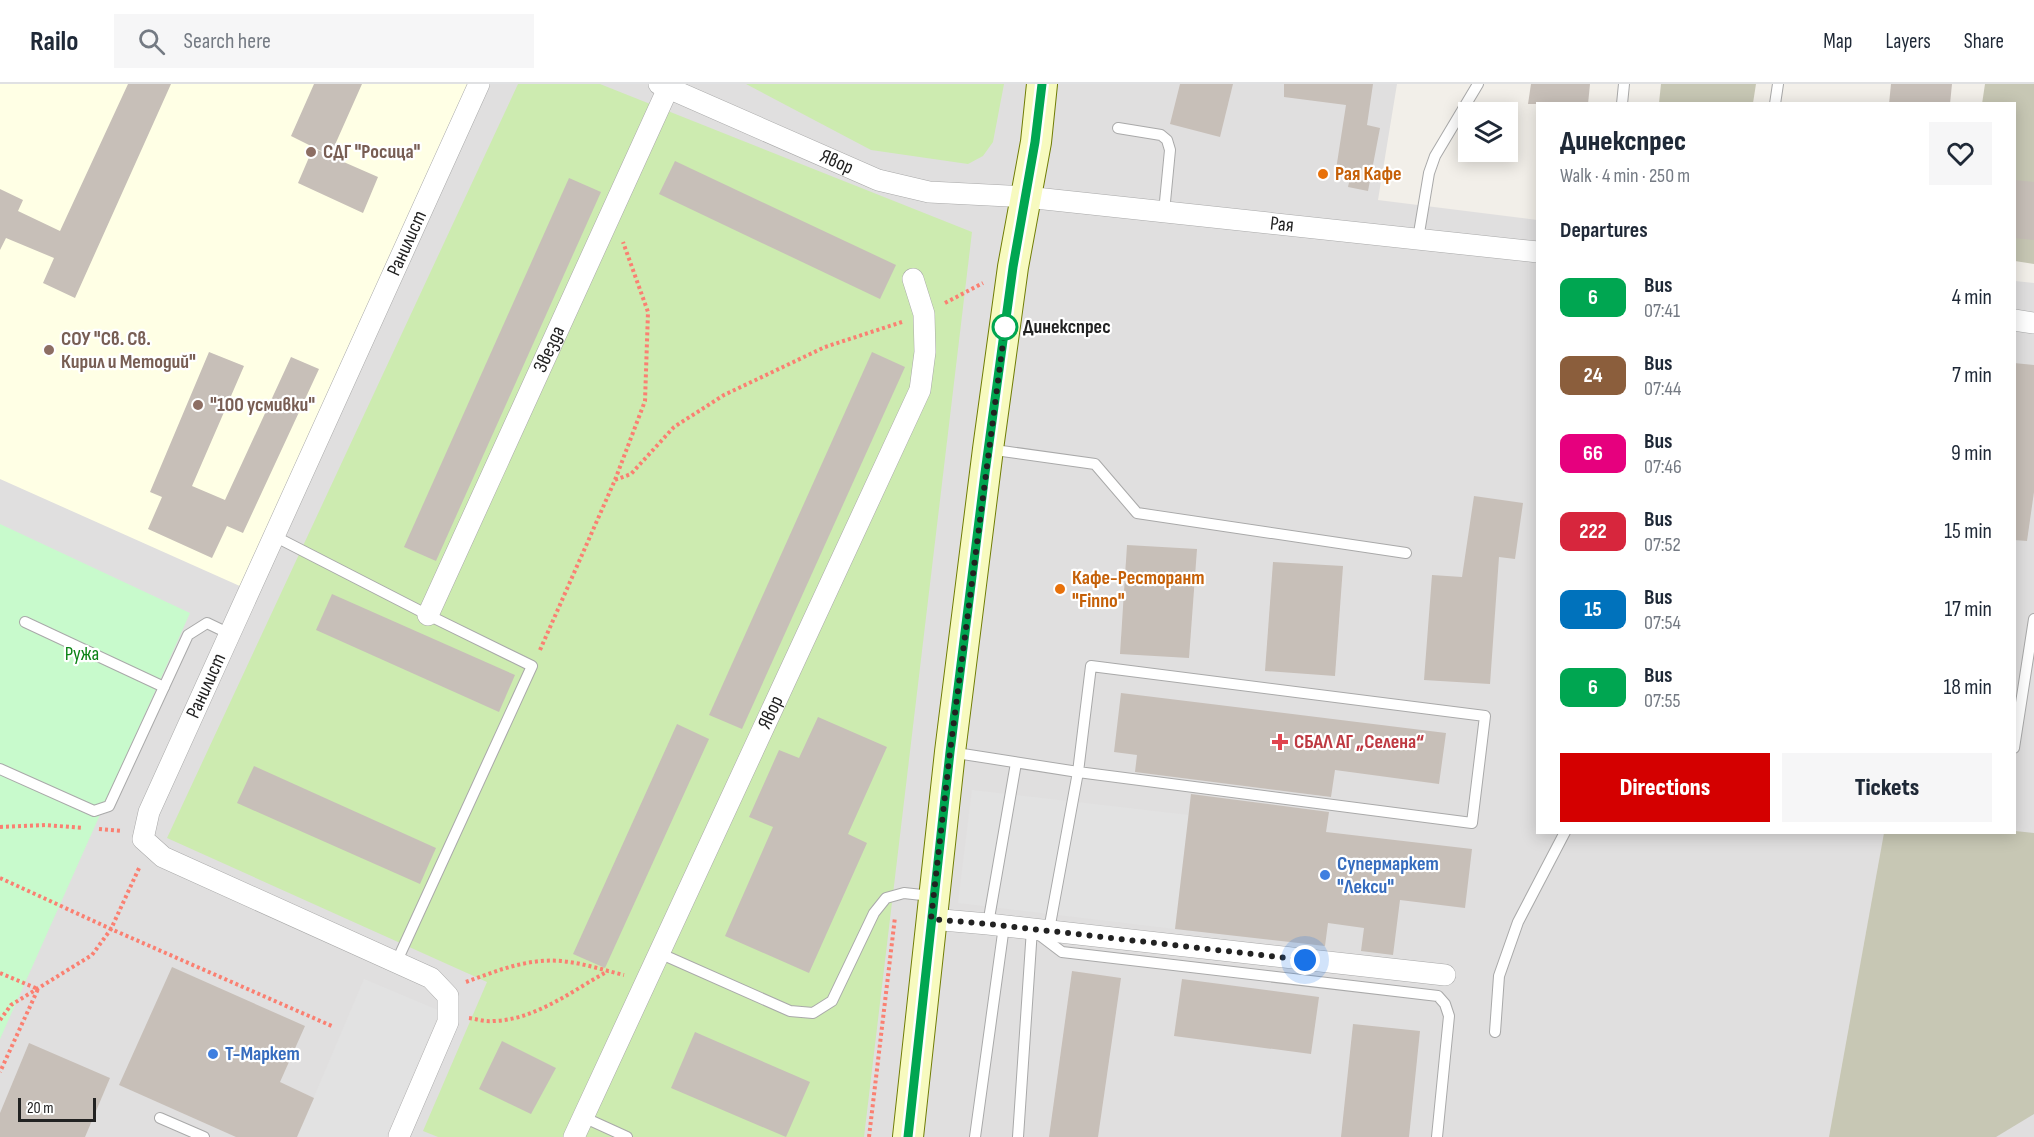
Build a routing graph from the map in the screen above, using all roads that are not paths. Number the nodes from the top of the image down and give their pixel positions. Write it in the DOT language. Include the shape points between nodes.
graph roads {
  1 [pos="479,84"];
  2 [pos="1042,84"];
  3 [pos="1478,84"];
  4 [pos="1624,84"];
  5 [pos="1778,84"];
  6 [pos="666,85"];
  7 [pos="1622,102"];
  8 [pos="1775,102"];
  9 [pos="1118,128"];
  10 [pos="1026,197"];
  11 [pos="1164,213"];
  12 [pos="1418,239"];
  13 [pos="1536,252"];
  14 [pos="913,279"];
  15 [pos="2016,320"];
  16 [pos="2034,323"];
  17 [pos="988,449"];
  18 [pos="274,536"];
  19 [pos="1406,553"];
  20 [pos="428,615"];
  21 [pos="2034,619"];
  22 [pos="25,622"];
  23 [pos="230,634"];
  24 [pos="164,687"];
  25 [pos="2016,735"];
  26 [pos="950,752"];
  27 [pos="1016,763"];
  28 [pos="0,769"];
  29 [pos="1078,772"];
  30 [pos="1564,834"];
  31 [pos="933,908"];
  32 [pos="996,925"];
  33 [pos="1041,930"];
  34 [pos="659,953"];
  35 [pos="396,963"];
  36 [pos="1445,975"];
  37 [pos="1495,1032"];
  38 [pos="583,1117"];
  39 [pos="160,1118"];
  40 [pos="204,1137"];
  41 [pos="400,1137"];
  42 [pos="574,1137"];
  43 [pos="627,1137"];
  44 [pos="908,1137"];
  45 [pos="975,1137"];
  46 [pos="1018,1137"];
  47 [pos="1437,1137"];
  1 -- 18 [label="street, Ранилист"];
  2 -- 10 [label="main road"];
  3 -- 12 [label="lane" via="1429,173"];
  4 -- 7 [label="lane"];
  5 -- 8 [label="lane"];
  6 -- 10 [label="street, Явор" via="878,180 929,192"];
  6 -- 20 [label="street, Звезда"];
  9 -- 11 [label="lane" via="1161,135 1167,140 1170,150"];
  10 -- 11 [label="street, Рая"];
  10 -- 17 [label="main road"];
  11 -- 12 [label="street, Рая"];
  12 -- 13 [label="street, Рая"];
  14 -- 34 [label="street, Явор" via="924,314 920,390"];
  15 -- 16 [label="street"];
  17 -- 19 [label="lane" via="1095,464 1137,513"];
  17 -- 26 [label="main road"];
  18 -- 20 [label="lane"];
  18 -- 23 [label="street, Ранилист"];
  20 -- 35 [label="lane" via="532,666"];
  21 -- 25 [label="lane"];
  22 -- 24 [label="lane"];
  23 -- 24 [label="lane" via="207,623 188,635"];
  23 -- 35 [label="street, Ранилист" via="149,812 147,839 163,857"];
  24 -- 28 [label="lane" via="109,806 94,811"];
  26 -- 27 [label="lane"];
  26 -- 31 [label="main road"];
  27 -- 29 [label="lane"];
  27 -- 32 [label="lane"];
  29 -- 29 [label="lane" via="1472,823 1485,716 1091,666"];
  29 -- 33 [label="lane"];
  30 -- 37 [label="lane" via="1518,922 1499,976"];
  31 -- 32 [label="street"];
  31 -- 34 [label="lane" via="904,893 886,898 874,913 832,1001 813,1012 790,1011"];
  31 -- 44 [label="main road"];
  32 -- 33 [label="street"];
  32 -- 45 [label="lane"];
  33 -- 36 [label="street"];
  33 -- 46 [label="lane"];
  33 -- 47 [label="lane" via="1062,952 1438,996 1446,1004 1449,1016"];
  34 -- 38 [label="street, Явор"];
  35 -- 41 [label="street" via="431,978 448,996 448,1022"];
  38 -- 42 [label="street, Явор"];
  38 -- 43 [label="lane"];
  39 -- 40 [label="lane"];
}
